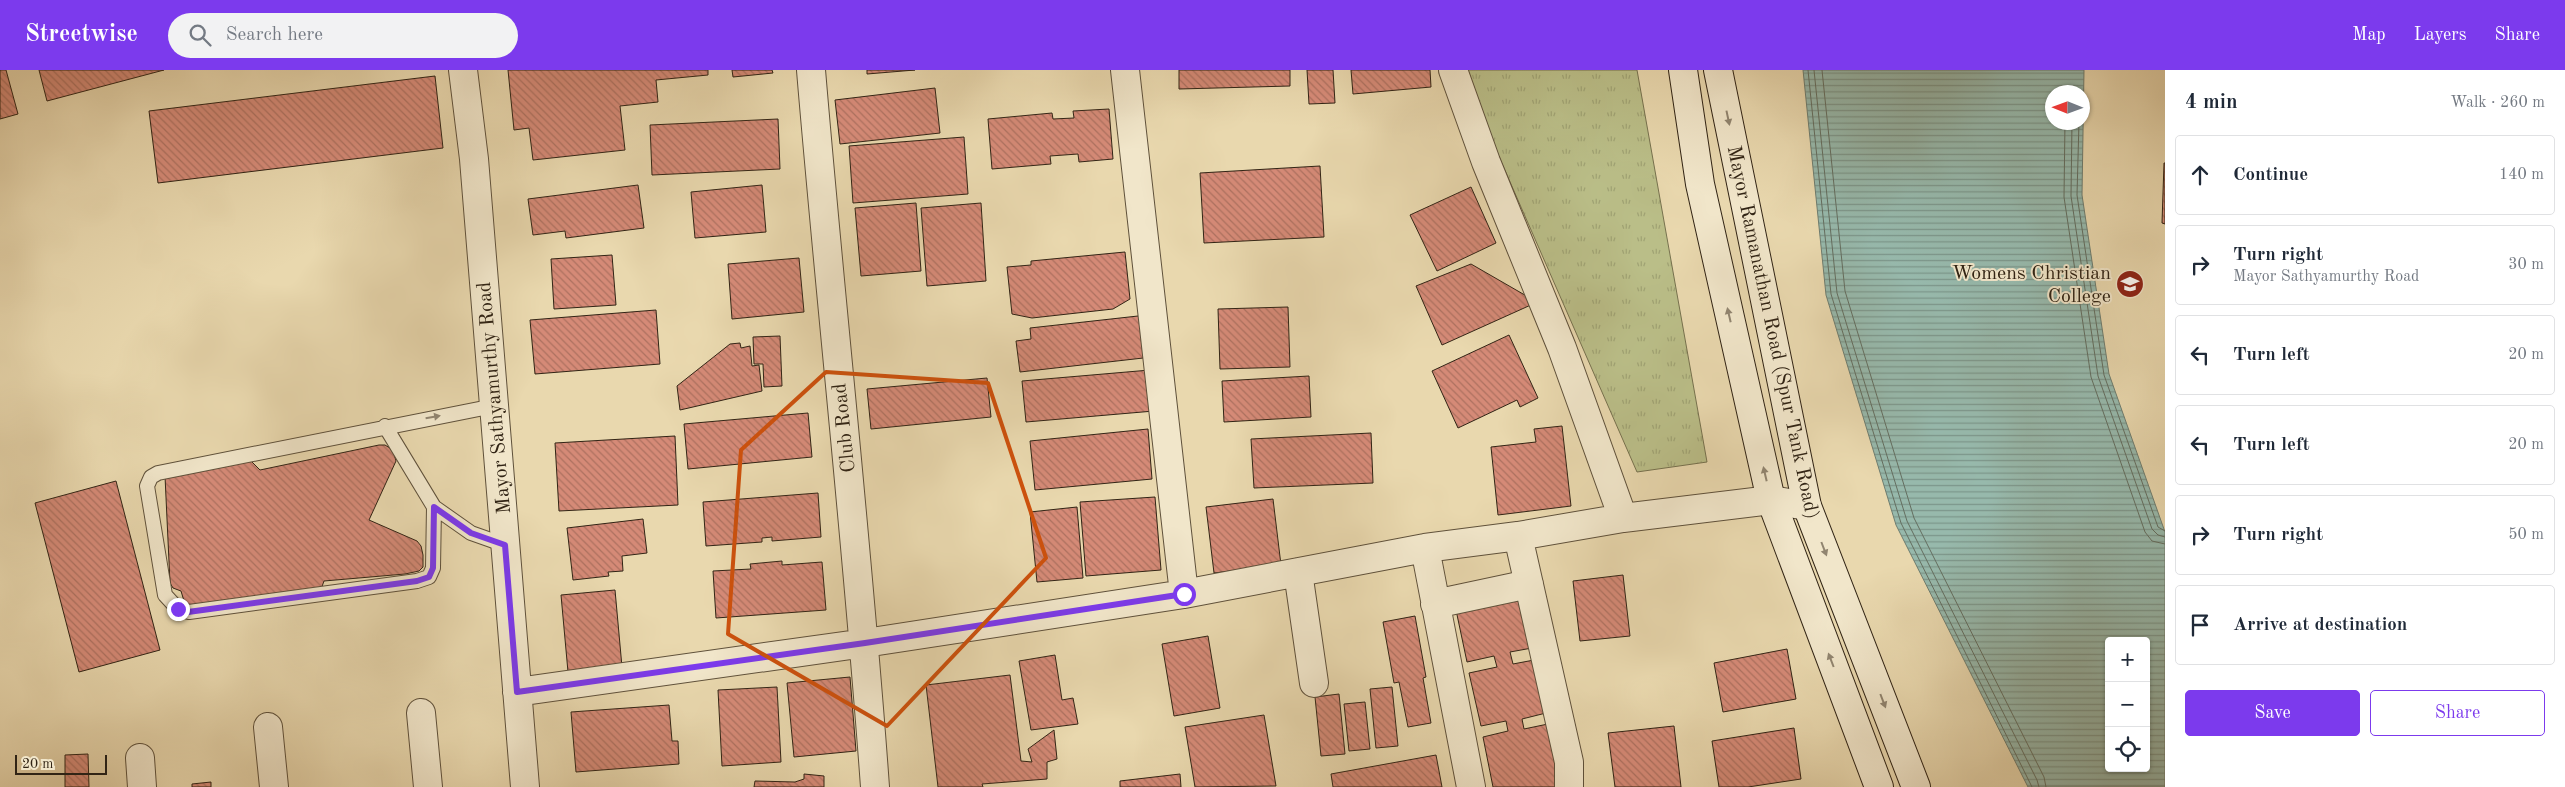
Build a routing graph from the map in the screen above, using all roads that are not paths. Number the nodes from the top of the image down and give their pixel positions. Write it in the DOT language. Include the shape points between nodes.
graph roads {
  1 [pos="463,70"];
  2 [pos="811,70"];
  3 [pos="1125,70"];
  4 [pos="1452,70"];
  5 [pos="1683,70"];
  6 [pos="1718,70"];
  7 [pos="494,406"];
  8 [pos="386,426"];
  9 [pos="1770,500"];
  10 [pos="1808,506"];
  11 [pos="434,507"];
  12 [pos="1623,518"];
  13 [pos="1518,536"];
  14 [pos="505,545"];
  15 [pos="1425,548"];
  16 [pos="1298,572"];
  17 [pos="1528,584"];
  18 [pos="1184,594"];
  19 [pos="1436,604"];
  20 [pos="865,643"];
  21 [pos="1314,683"];
  22 [pos="517,692"];
  23 [pos="421,713"];
  24 [pos="268,728"];
  25 [pos="140,758"];
  26 [pos="142,787"];
  27 [pos="274,787"];
  28 [pos="428,787"];
  29 [pos="526,787"];
  30 [pos="875,787"];
  31 [pos="1471,787"];
  32 [pos="1569,787"];
  33 [pos="1879,787"];
  34 [pos="1916,787"];
  1 -- 7 [label="street, Mayor Sathyamurthy Road" via="474,159"];
  2 -- 20 [label="street, Club Road"];
  3 -- 18 [label="street"];
  4 -- 12 [label="street" via="1562,348"];
  9 -- 5 [label="street, Mayor Ramanathan Road (Spur Tank Road), one-way" via="1700,184"];
  6 -- 10 [label="street, Mayor Ramanathan Road (Spur Tank Road), one-way"];
  8 -- 7 [label="lane, one-way"];
  7 -- 14 [label="street, Mayor Sathyamurthy Road"];
  8 -- 11 [label="lane"];
  8 -- 11 [label="lane" via="151,477 148,486 165,595 178,609 188,612 417,581 429,577 433,568"];
  9 -- 10 [label="street"];
  9 -- 12 [label="street"];
  33 -- 9 [label="street, Mayor Ramanathan Road (Spur Tank Road), one-way"];
  10 -- 34 [label="street, Mayor Ramanathan Road (Spur Tank Road), one-way"];
  11 -- 14 [label="lane" via="471,533"];
  12 -- 13 [label="street"];
  13 -- 15 [label="street"];
  13 -- 17 [label="street"];
  14 -- 22 [label="street, Mayor Sathyamurthy Road"];
  15 -- 16 [label="street"];
  15 -- 19 [label="street"];
  16 -- 18 [label="street"];
  16 -- 21 [label="street"];
  17 -- 19 [label="street"];
  17 -- 32 [label="street" via="1569,762"];
  18 -- 20 [label="street"];
  19 -- 31 [label="street"];
  20 -- 22 [label="street"];
  20 -- 30 [label="street, Club Road"];
  22 -- 29 [label="street, Mayor Sathyamurthy Road"];
  23 -- 28 [label="street"];
  24 -- 27 [label="street"];
  25 -- 26 [label="street"];
}
